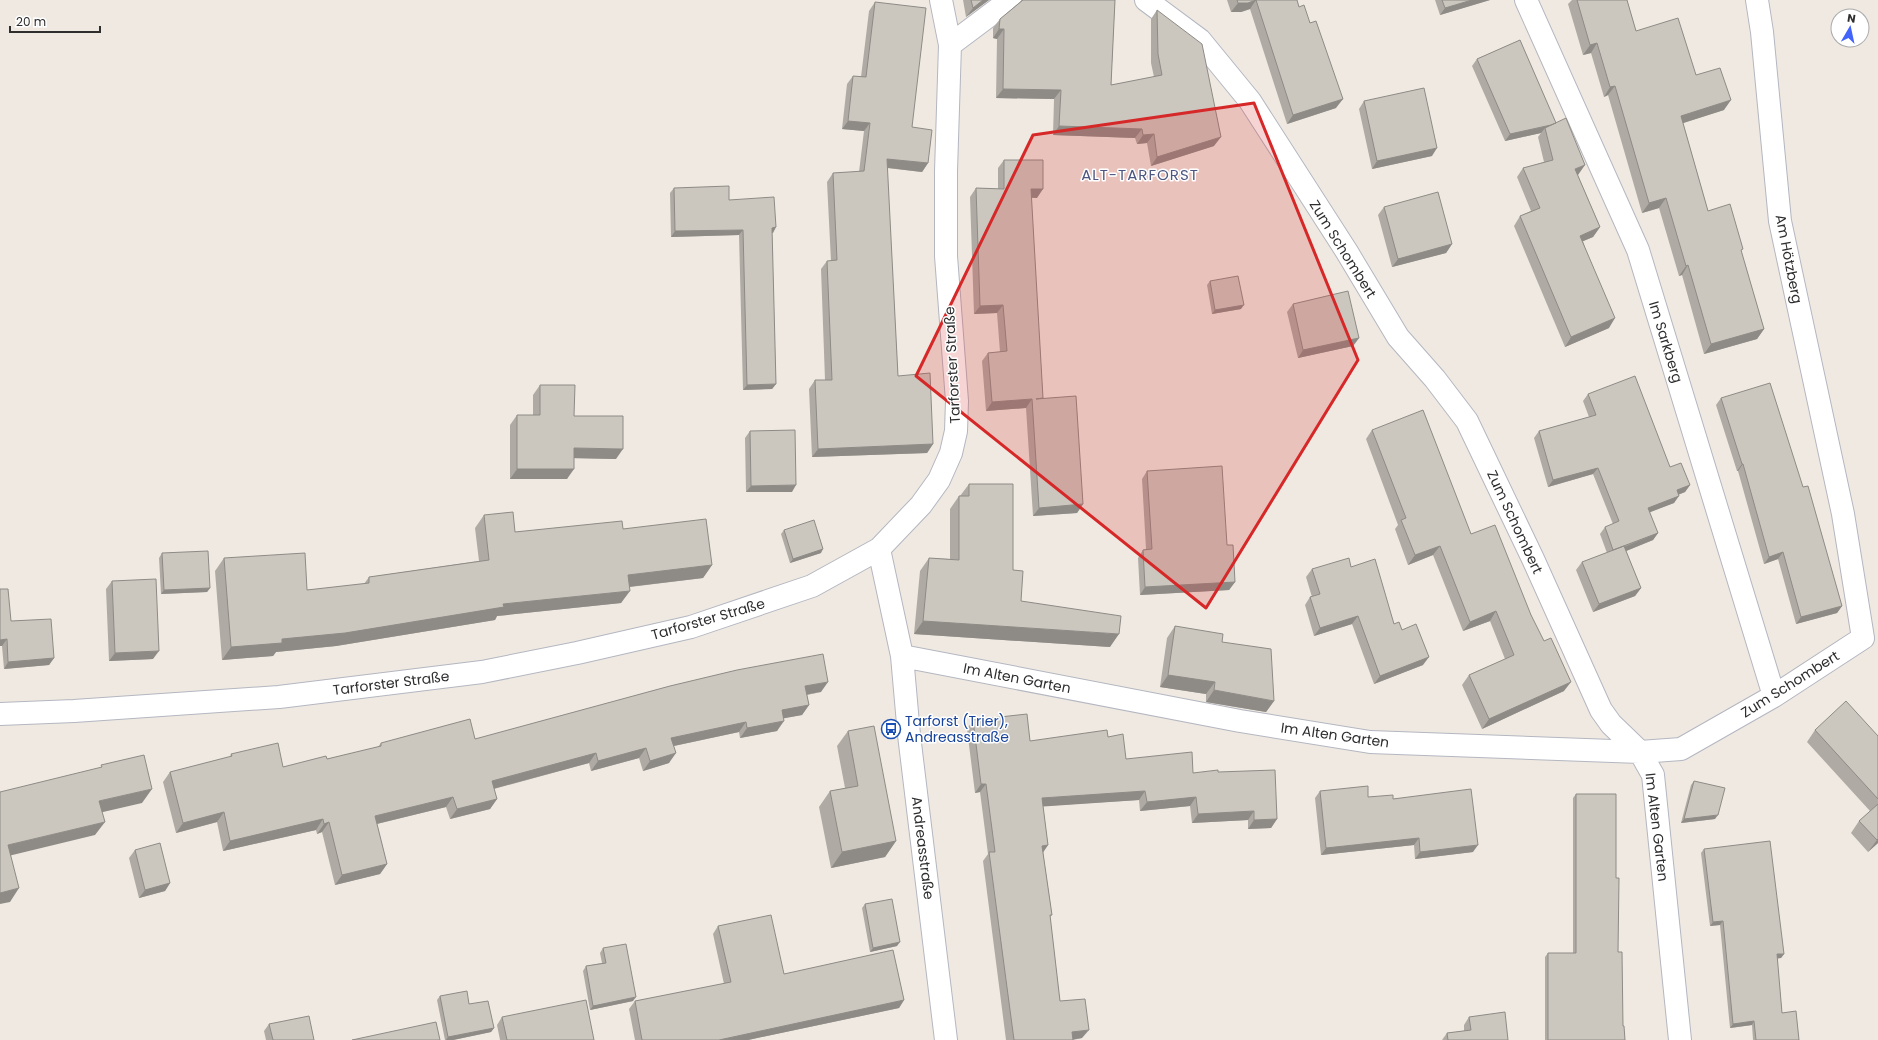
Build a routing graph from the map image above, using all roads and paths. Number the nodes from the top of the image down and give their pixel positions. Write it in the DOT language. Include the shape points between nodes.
graph roads {
  1 [pos="941,0"];
  2 [pos="1010,0"];
  3 [pos="1146,0"];
  4 [pos="1526,0"];
  5 [pos="1757,0"];
  6 [pos="950,45"];
  7 [pos="1843,514"];
  8 [pos="879,549"];
  9 [pos="902,656"];
  10 [pos="1774,696"];
  11 [pos="0,714"];
  12 [pos="1640,752"];
  13 [pos="946,1040"];
  14 [pos="1680,1040"];
  1 -- 6 [label="street, Tarforster Straße"];
  2 -- 6 [label="street"];
  3 -- 12 [label="street, Zum Schombert" via="1200,40 1250,101 1347,252 1398,338 1435,379 1467,421 1601,710 1611,724"];
  4 -- 10 [label="street, Im Sarkberg" via="1638,250"];
  5 -- 7 [label="street, Am Hötzberg" via="1780,221"];
  6 -- 8 [label="street, Tarforster Straße" via="946,256 957,401 956,431 951,453 939,480 921,505"];
  7 -- 10 [label="street, Zum Schombert" via="1863,638"];
  8 -- 9 [label="street"];
  8 -- 11 [label="street, Tarforster Straße" via="812,586 691,627 482,672 279,697"];
  9 -- 12 [label="street, Im Alten Garten" via="1240,721 1370,742"];
  9 -- 13 [label="street, Andreasstraße" via="909,735"];
  10 -- 12 [label="street, Zum Schombert" via="1681,749"];
  12 -- 14 [label="street, Im Alten Garten" via="1653,775"];
}
